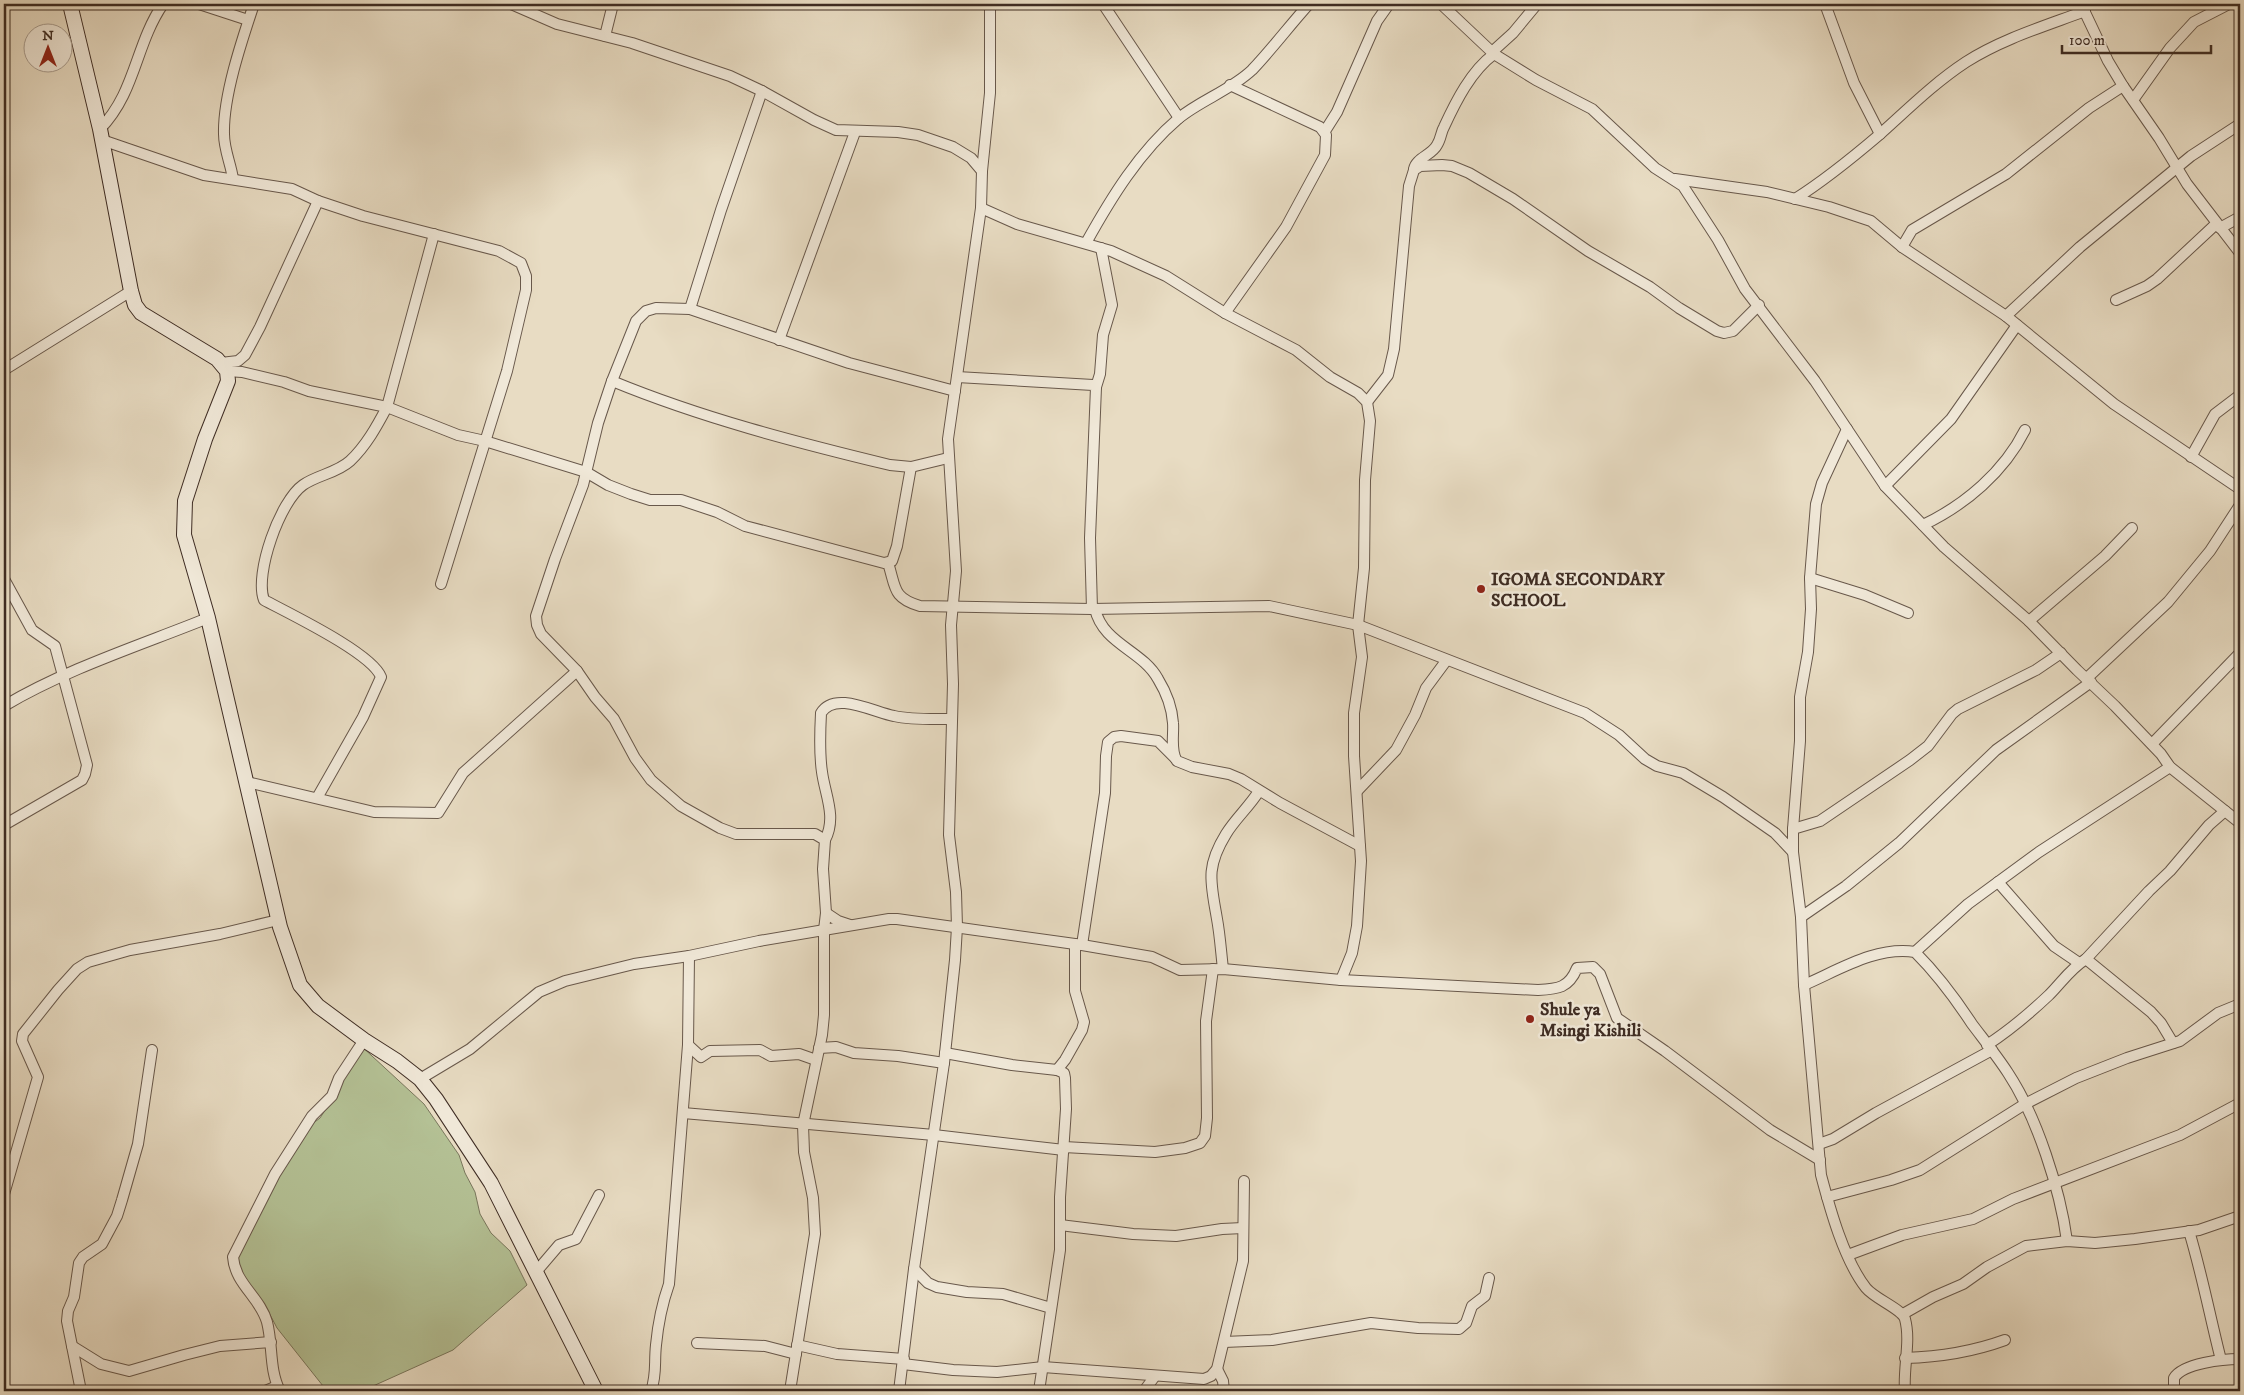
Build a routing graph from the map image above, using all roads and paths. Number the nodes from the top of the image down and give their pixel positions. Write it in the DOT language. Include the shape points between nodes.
graph roads {
  1 [pos="70,4"];
  2 [pos="162,4"];
  3 [pos="198,4"];
  4 [pos="254,4"];
  5 [pos="511,4"];
  6 [pos="613,4"];
  7 [pos="990,4"];
  8 [pos="1103,4"];
  9 [pos="1310,4"];
  10 [pos="1389,4"];
  11 [pos="1441,4"];
  12 [pos="1537,4"];
  13 [pos="1825,4"];
  14 [pos="2229,4"];
  15 [pos="2083,8"];
  16 [pos="248,20"];
  17 [pos="605,36"];
  18 [pos="1493,53"];
  19 [pos="1230,85"];
  20 [pos="2123,86"];
  21 [pos="762,91"];
  22 [pos="2133,100"];
  23 [pos="1179,118"];
  24 [pos="2240,124"];
  25 [pos="1325,131"];
  26 [pos="855,132"];
  27 [pos="101,134"];
  28 [pos="1880,134"];
  29 [pos="2178,168"];
  30 [pos="1414,170"];
  31 [pos="982,171"];
  32 [pos="233,179"];
  33 [pos="1674,179"];
  34 [pos="1795,199"];
  35 [pos="318,201"];
  36 [pos="981,208"];
  37 [pos="2240,217"];
  38 [pos="2218,226"];
  39 [pos="434,234"];
  40 [pos="1086,243"];
  41 [pos="1902,247"];
  42 [pos="1101,248"];
  43 [pos="2240,253"];
  44 [pos="130,291"];
  45 [pos="2116,300"];
  46 [pos="1759,305"];
  47 [pos="690,309"];
  48 [pos="1225,313"];
  49 [pos="2006,316"];
  50 [pos="2017,325"];
  51 [pos="779,340"];
  52 [pos="224,367"];
  53 [pos="4,370"];
  54 [pos="957,377"];
  55 [pos="612,381"];
  56 [pos="1096,387"];
  57 [pos="955,391"];
  58 [pos="2240,395"];
  59 [pos="1367,402"];
  60 [pos="386,408"];
  61 [pos="1847,429"];
  62 [pos="2025,430"];
  63 [pos="485,441"];
  64 [pos="2191,457"];
  65 [pos="948,458"];
  66 [pos="911,467"];
  67 [pos="586,472"];
  68 [pos="1884,486"];
  69 [pos="2240,489"];
  70 [pos="2240,505"];
  71 [pos="1923,525"];
  72 [pos="2132,528"];
  73 [pos="888,563"];
  74 [pos="1810,578"];
  75 [pos="4,579"];
  76 [pos="441,584"];
  77 [pos="954,607"];
  78 [pos="1093,609"];
  79 [pos="1908,613"];
  80 [pos="208,618"];
  81 [pos="2029,621"];
  82 [pos="1358,625"];
  83 [pos="2061,653"];
  84 [pos="2240,654"];
  85 [pos="1446,661"];
  86 [pos="578,671"];
  87 [pos="64,676"];
  88 [pos="2089,680"];
  89 [pos="4,706"];
  90 [pos="952,719"];
  91 [pos="2152,744"];
  92 [pos="1175,758"];
  93 [pos="2170,767"];
  94 [pos="247,782"];
  95 [pos="1259,791"];
  96 [pos="1357,791"];
  97 [pos="317,798"];
  98 [pos="2232,813"];
  99 [pos="2240,823"];
  100 [pos="4,825"];
  101 [pos="1793,829"];
  102 [pos="825,840"];
  103 [pos="1360,846"];
  104 [pos="1793,852"];
  105 [pos="1998,882"];
  106 [pos="826,913"];
  107 [pos="1801,917"];
  108 [pos="278,920"];
  109 [pos="851,926"];
  110 [pos="957,927"];
  111 [pos="824,930"];
  112 [pos="1078,944"];
  113 [pos="1916,952"];
  114 [pos="689,956"];
  115 [pos="2082,961"];
  116 [pos="1218,969"];
  117 [pos="1341,980"];
  118 [pos="1804,985"];
  119 [pos="2240,1004"];
  120 [pos="364,1040"];
  121 [pos="2173,1043"];
  122 [pos="688,1045"];
  123 [pos="818,1048"];
  124 [pos="1989,1048"];
  125 [pos="152,1050"];
  126 [pos="945,1058"];
  127 [pos="816,1060"];
  128 [pos="1057,1070"];
  129 [pos="420,1079"];
  130 [pos="2240,1103"];
  131 [pos="2025,1104"];
  132 [pos="684,1112"];
  133 [pos="803,1125"];
  134 [pos="934,1135"];
  135 [pos="1819,1144"];
  136 [pos="1064,1148"];
  137 [pos="1820,1160"];
  138 [pos="1244,1180"];
  139 [pos="2056,1184"];
  140 [pos="4,1194"];
  141 [pos="599,1195"];
  142 [pos="1827,1197"];
  143 [pos="2240,1216"];
  144 [pos="1060,1225"];
  145 [pos="1243,1228"];
  146 [pos="2189,1232"];
  147 [pos="2067,1241"];
  148 [pos="1848,1255"];
  149 [pos="914,1268"];
  150 [pos="536,1272"];
  151 [pos="1489,1278"];
  152 [pos="1051,1308"];
  153 [pos="1903,1314"];
  154 [pos="2005,1340"];
  155 [pos="271,1342"];
  156 [pos="1224,1342"];
  157 [pos="697,1343"];
  158 [pos="72,1346"];
  159 [pos="797,1349"];
  160 [pos="1905,1358"];
  161 [pos="2240,1359"];
  162 [pos="2221,1360"];
  163 [pos="904,1361"];
  164 [pos="1043,1367"];
  165 [pos="1217,1369"];
  166 [pos="1155,1376"];
  167 [pos="278,1388"];
  168 [pos="81,1391"];
  169 [pos="265,1391"];
  170 [pos="596,1391"];
  171 [pos="652,1391"];
  172 [pos="790,1391"];
  173 [pos="900,1391"];
  174 [pos="1039,1391"];
  175 [pos="1144,1391"];
  176 [pos="1224,1391"];
  177 [pos="1905,1391"];
  178 [pos="2174,1391"];
  1 -- 27 [label="main road"];
  2 -- 27 [label="street" via="124,97"];
  3 -- 16 [label="street"];
  4 -- 16 [label="street"];
  5 -- 17 [label="street" via="557,24"];
  6 -- 17 [label="street"];
  7 -- 31 [label="street" via="989,108"];
  8 -- 23 [label="street"];
  9 -- 19 [label="street" via="1251,71"];
  10 -- 25 [label="street" via="1377,21 1337,112"];
  11 -- 18 [label="street"];
  12 -- 18 [label="street" via="1514,34"];
  13 -- 28 [label="street" via="1854,83"];
  14 -- 22 [label="street" via="2194,22 2170,48"];
  15 -- 20 [label="street"];
  15 -- 28 [label="street" via="1968,61 1917,100"];
  16 -- 32 [label="street" via="225,115 225,147"];
  17 -- 21 [label="street" via="698,65"];
  18 -- 30 [label="street" via="1462,94 1432,153 1417,163"];
  18 -- 33 [label="street" via="1592,109 1655,168"];
  19 -- 23 [label="street"];
  19 -- 25 [label="street"];
  20 -- 22 [label="street"];
  20 -- 41 [label="street" via="2089,108 2006,174 1912,230"];
  21 -- 26 [label="street" via="836,130"];
  21 -- 47 [label="street"];
  22 -- 29 [label="street"];
  23 -- 40 [label="street" via="1135,165"];
  24 -- 29 [label="street" via="2204,146"];
  25 -- 48 [label="street" via="1325,155 1311,182 1286,227"];
  26 -- 31 [label="street" via="898,132 918,136 962,151"];
  26 -- 51 [label="street"];
  27 -- 32 [label="street" via="204,175"];
  27 -- 44 [label="main road"];
  28 -- 34 [label="street"];
  29 -- 38 [label="street"];
  29 -- 49 [label="street" via="2080,247"];
  30 -- 46 [label="street" via="1420,166 1442,165 1469,173 1717,331 1733,331"];
  30 -- 59 [label="street" via="1402,244 1394,349 1388,375"];
  31 -- 36 [label="street"];
  32 -- 35 [label="street" via="292,189"];
  33 -- 34 [label="street"];
  33 -- 46 [label="street" via="1692,197 1745,289"];
  34 -- 41 [label="street" via="1871,222"];
  35 -- 39 [label="street"];
  35 -- 52 [label="street" via="260,327 244,355"];
  36 -- 40 [label="street" via="1017,224"];
  36 -- 54 [label="street"];
  37 -- 38 [label="street"];
  38 -- 43 [label="street"];
  38 -- 45 [label="street" via="2157,279"];
  39 -- 60 [label="street"];
  39 -- 63 [label="street" via="499,251 521,263 526,276 526,290 507,371"];
  40 -- 42 [label="street"];
  41 -- 49 [label="street"];
  42 -- 48 [label="street" via="1166,276"];
  42 -- 56 [label="street" via="1112,305 1103,335"];
  44 -- 52 [label="main road" via="142,313"];
  44 -- 53 [label="street"];
  46 -- 61 [label="street"];
  47 -- 51 [label="street"];
  47 -- 55 [label="street" via="656,308 636,321"];
  48 -- 59 [label="street" via="1296,350"];
  49 -- 50 [label="street"];
  50 -- 64 [label="street" via="2114,404"];
  50 -- 68 [label="street" via="1951,419"];
  51 -- 57 [label="street" via="848,363"];
  52 -- 60 [label="street"];
  52 -- 80 [label="main road" via="228,381 205,439 183,520 184,535"];
  54 -- 56 [label="street"];
  54 -- 57 [label="street"];
  55 -- 66 [label="street" via="722,421 890,465"];
  55 -- 67 [label="street"];
  56 -- 78 [label="street" via="1090,538"];
  57 -- 65 [label="street"];
  58 -- 64 [label="street" via="2215,414"];
  59 -- 82 [label="street" via="1370,420 1365,480 1364,568"];
  60 -- 63 [label="street" via="458,435"];
  60 -- 97 [label="street" via="376,429 349,462 302,485 293,494 276,524 262,579 260,592 264,600 346,645 375,668 381,677 363,717"];
  61 -- 68 [label="street"];
  61 -- 74 [label="street" via="1818,492"];
  62 -- 71 [label="street" via="2014,452 1980,488 1951,510"];
  63 -- 67 [label="street"];
  63 -- 76 [label="street"];
  64 -- 69 [label="street"];
  65 -- 66 [label="street"];
  65 -- 77 [label="street" via="956,571"];
  66 -- 73 [label="street" via="897,546 892,561"];
  67 -- 73 [label="street" via="608,485 650,500 681,500 745,526"];
  67 -- 86 [label="street" via="536,616 541,634"];
  68 -- 71 [label="street"];
  70 -- 88 [label="street" via="2210,551 2168,602"];
  71 -- 81 [label="street"];
  72 -- 81 [label="street" via="2105,556"];
  73 -- 77 [label="street" via="895,590 905,602"];
  74 -- 79 [label="street" via="1866,595"];
  74 -- 101 [label="street" via="1811,608 1800,697"];
  75 -- 87 [label="street" via="32,630 55,646"];
  77 -- 78 [label="street"];
  77 -- 90 [label="street" via="951,625"];
  78 -- 82 [label="street" via="1269,606"];
  78 -- 92 [label="street" via="1106,632 1150,666 1158,678 1173,721"];
  80 -- 87 [label="street"];
  80 -- 94 [label="main road"];
  81 -- 83 [label="street"];
  82 -- 85 [label="street"];
  82 -- 96 [label="street" via="1362,657 1354,714"];
  83 -- 88 [label="street"];
  83 -- 101 [label="street" via="2036,670 1958,709 1928,746 1910,760 1820,821"];
  84 -- 91 [label="street"];
  85 -- 96 [label="street" via="1426,688 1396,750"];
  85 -- 104 [label="street" via="1558,702 1601,722 1645,759 1699,781 1768,828"];
  86 -- 97 [label="street" via="463,773 440,812 374,812"];
  86 -- 102 [label="street" via="614,719 650,780 681,806 736,834 815,834"];
  87 -- 89 [label="street" via="28,691"];
  87 -- 100 [label="street" via="68,702 87,765 86,774 82,780"];
  88 -- 91 [label="street"];
  88 -- 107 [label="street" via="1996,750 1899,843"];
  90 -- 102 [label="street" via="892,716 851,704 833,705 823,710 820,751 831,816"];
  90 -- 110 [label="street" via="950,835"];
  91 -- 93 [label="street"];
  92 -- 95 [label="street" via="1192,767 1229,774"];
  92 -- 112 [label="street" via="1158,741 1121,736 1108,742 1105,793"];
  93 -- 98 [label="street"];
  93 -- 105 [label="street"];
  94 -- 97 [label="street"];
  94 -- 108 [label="main road"];
  95 -- 103 [label="street"];
  95 -- 116 [label="street" via="1226,833 1214,859 1211,888 1219,931"];
  96 -- 103 [label="street"];
  98 -- 99 [label="street"];
  98 -- 115 [label="street" via="2209,825 2170,871"];
  101 -- 104 [label="street"];
  102 -- 106 [label="street"];
  103 -- 117 [label="street" via="1357,926 1352,953"];
  104 -- 107 [label="street"];
  105 -- 113 [label="street" via="1968,904"];
  105 -- 115 [label="street" via="2054,946"];
  106 -- 109 [label="street"];
  106 -- 111 [label="street"];
  107 -- 118 [label="street"];
  108 -- 120 [label="main road" via="300,985 318,1006"];
  108 -- 140 [label="street" via="130,950 88,962 77,969 23,1034 22,1041 38,1077"];
  109 -- 110 [label="street" via="897,919"];
  109 -- 111 [label="street"];
  110 -- 112 [label="street"];
  110 -- 126 [label="street"];
  111 -- 114 [label="street"];
  111 -- 123 [label="street" via="824,1015"];
  112 -- 116 [label="street" via="1152,957 1180,970"];
  112 -- 128 [label="street" via="1075,991 1084,1022"];
  113 -- 118 [label="street" via="1892,950"];
  113 -- 124 [label="street"];
  114 -- 122 [label="street"];
  114 -- 129 [label="street" via="634,964 565,981 539,992 470,1049"];
  115 -- 121 [label="street" via="2151,1012"];
  115 -- 124 [label="street"];
  116 -- 117 [label="street"];
  116 -- 136 [label="street" via="1206,1021 1207,1118 1205,1136 1200,1144 1155,1152"];
  117 -- 137 [label="street" via="1551,989 1572,980 1577,968 1593,966 1600,974 1617,1018 1665,1050 1770,1130"];
  118 -- 135 [label="street"];
  119 -- 121 [label="street" via="2218,1013"];
  120 -- 129 [label="main road"];
  120 -- 155 [label="street" via="339,1078 332,1096 312,1116 275,1174 234,1257 238,1277 259,1304 267,1321"];
  121 -- 131 [label="street" via="2076,1078"];
  122 -- 127 [label="street" via="701,1057 710,1051 760,1050 772,1056 799,1054"];
  122 -- 132 [label="street"];
  123 -- 126 [label="street"];
  123 -- 127 [label="street"];
  124 -- 131 [label="street"];
  124 -- 135 [label="street" via="1833,1139"];
  125 -- 158 [label="street" via="135,1156 117,1216 102,1244 83,1257 76,1271 74,1297 68,1311"];
  126 -- 128 [label="street"];
  126 -- 134 [label="street"];
  127 -- 133 [label="street"];
  128 -- 136 [label="street" via="1064,1073 1065,1078"];
  129 -- 150 [label="main road" via="491,1183"];
  130 -- 139 [label="street" via="2180,1135"];
  131 -- 139 [label="street"];
  131 -- 142 [label="street" via="1920,1170"];
  132 -- 133 [label="street"];
  132 -- 171 [label="street" via="669,1284 660,1317 657,1371"];
  133 -- 134 [label="street"];
  133 -- 159 [label="street" via="815,1234"];
  134 -- 136 [label="street"];
  134 -- 149 [label="street"];
  135 -- 137 [label="street"];
  136 -- 144 [label="street"];
  137 -- 142 [label="street"];
  138 -- 145 [label="street"];
  139 -- 147 [label="street"];
  139 -- 148 [label="street" via="2013,1199 1973,1219 1902,1235"];
  141 -- 150 [label="street" via="576,1239 559,1246"];
  142 -- 148 [label="street"];
  143 -- 146 [label="street"];
  144 -- 145 [label="street" via="1176,1236"];
  144 -- 152 [label="street" via="1060,1250"];
  145 -- 156 [label="street" via="1243,1261"];
  146 -- 147 [label="street" via="2095,1244"];
  146 -- 162 [label="street"];
  147 -- 153 [label="street" via="2026,1246 1963,1284"];
  148 -- 153 [label="street" via="1872,1294"];
  149 -- 152 [label="street" via="928,1283 937,1287 1003,1294"];
  149 -- 163 [label="street"];
  150 -- 170 [label="main road"];
  151 -- 156 [label="street" via="1485,1296 1472,1306 1466,1323 1459,1329 1371,1323 1272,1340"];
  152 -- 164 [label="street"];
  153 -- 160 [label="street" via="1907,1342"];
  154 -- 160 [label="street" via="1955,1354"];
  155 -- 158 [label="street" via="220,1346 128,1371 100,1364"];
  155 -- 167 [label="street" via="273,1375"];
  156 -- 165 [label="street"];
  157 -- 159 [label="street"];
  158 -- 168 [label="street"];
  159 -- 163 [label="street"];
  159 -- 172 [label="street"];
  160 -- 177 [label="street"];
  161 -- 162 [label="street"];
  162 -- 178 [label="street" via="2176,1374"];
  163 -- 164 [label="street" via="953,1370 996,1372"];
  163 -- 173 [label="street"];
  164 -- 166 [label="street"];
  164 -- 174 [label="street"];
  165 -- 166 [label="street" via="1204,1379"];
  165 -- 176 [label="street"];
  166 -- 175 [label="street"];
  167 -- 169 [label="street"];
}
